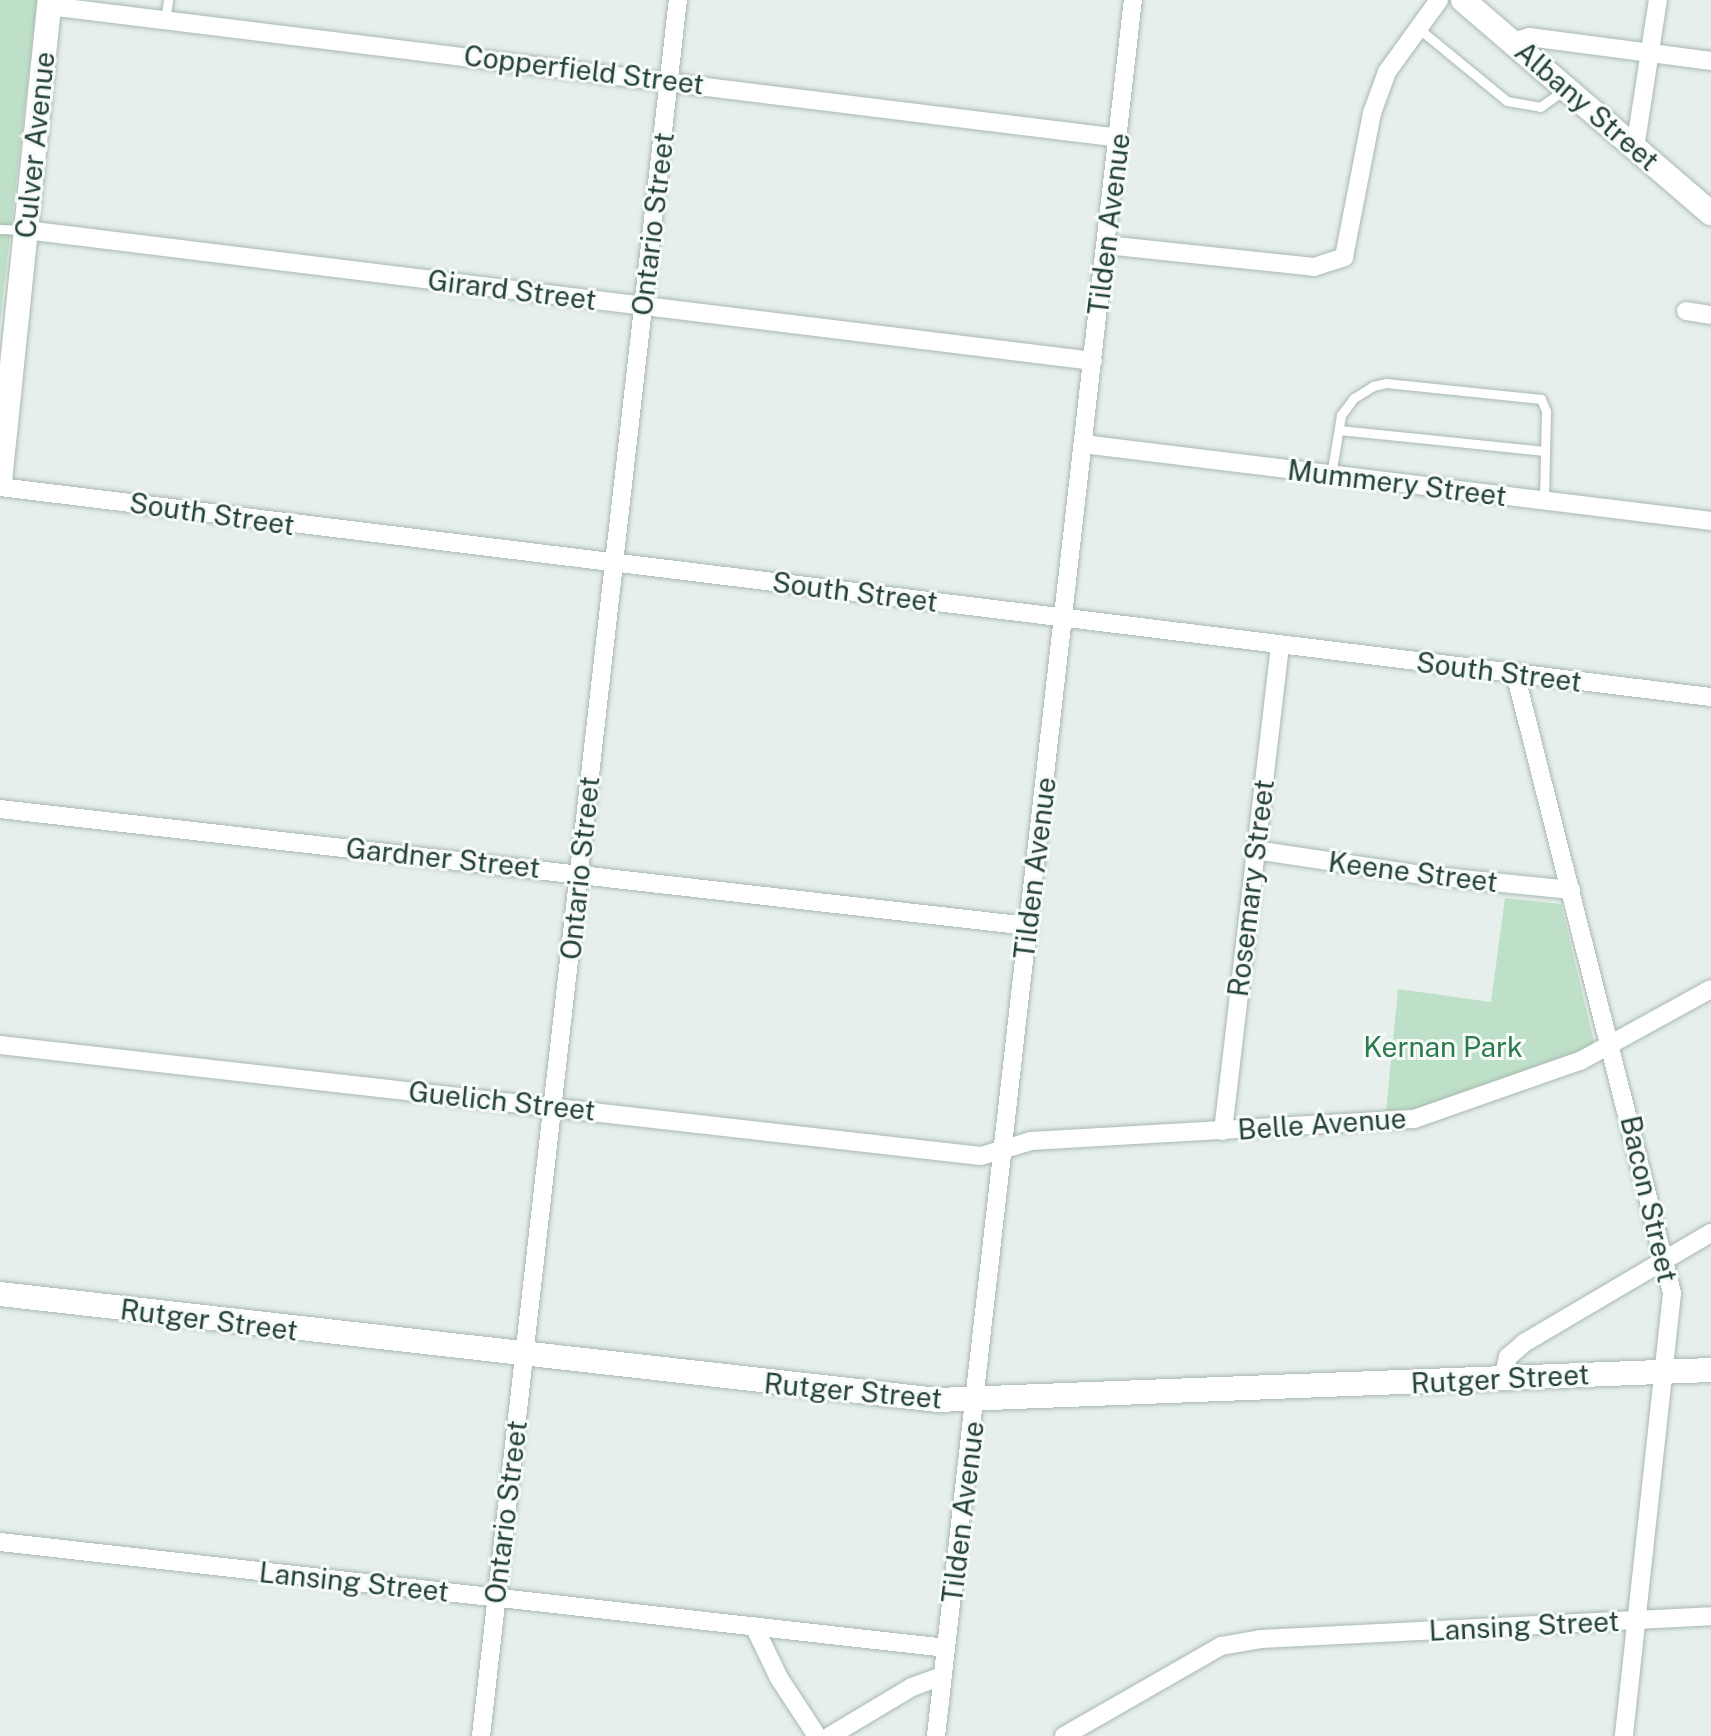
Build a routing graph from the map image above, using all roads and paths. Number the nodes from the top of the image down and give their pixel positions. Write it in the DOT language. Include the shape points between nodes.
graph roads {
  1 [pos="168,0"];
  2 [pos="678,0"];
  3 [pos="1133,0"];
  4 [pos="1439,0"];
  5 [pos="1463,0"];
  6 [pos="1658,0"];
  7 [pos="50,3"];
  8 [pos="165,20"];
  9 [pos="1418,28"];
  10 [pos="1512,42"];
  11 [pos="1652,53"];
  12 [pos="1711,61"];
  13 [pos="669,81"];
  14 [pos="1567,89"];
  15 [pos="1119,138"];
  16 [pos="1635,148"];
  17 [pos="1711,213"];
  18 [pos="0,229"];
  19 [pos="26,230"];
  20 [pos="1106,245"];
  21 [pos="643,307"];
  22 [pos="1686,311"];
  23 [pos="1711,315"];
  24 [pos="1093,361"];
  25 [pos="1339,430"];
  26 [pos="1083,444"];
  27 [pos="1545,451"];
  28 [pos="1331,475"];
  29 [pos="0,484"];
  30 [pos="1544,501"];
  31 [pos="1711,521"];
  32 [pos="615,563"];
  33 [pos="1063,617"];
  34 [pos="1280,645"];
  35 [pos="1515,673"];
  36 [pos="1711,697"];
  37 [pos="0,809"];
  38 [pos="1255,850"];
  39 [pos="579,873"];
  40 [pos="1571,890"];
  41 [pos="1028,926"];
  42 [pos="1711,989"];
  43 [pos="0,1045"];
  44 [pos="1611,1045"];
  45 [pos="553,1107"];
  46 [pos="1223,1131"];
  47 [pos="1003,1151"];
  48 [pos="1711,1233"];
  49 [pos="1667,1259"];
  50 [pos="0,1294"];
  51 [pos="524,1354"];
  52 [pos="1711,1370"];
  53 [pos="1663,1372"];
  54 [pos="1503,1379"];
  55 [pos="976,1400"];
  56 [pos="0,1542"];
  57 [pos="497,1597"];
  58 [pos="1711,1616"];
  59 [pos="1637,1620"];
  60 [pos="754,1626"];
  61 [pos="946,1648"];
  62 [pos="943,1676"];
  63 [pos="481,1736"];
  64 [pos="817,1736"];
  65 [pos="830,1736"];
  66 [pos="936,1736"];
  67 [pos="1064,1736"];
  68 [pos="1624,1736"];
  1 -- 8 [label="lane"];
  2 -- 13 [label="street, Ontario Street"];
  3 -- 15 [label="street, Tilden Avenue"];
  4 -- 9 [label="street"];
  5 -- 10 [label="street, Albany Street"];
  6 -- 11 [label="street"];
  7 -- 8 [label="street, Copperfield Street"];
  7 -- 19 [label="street, Culver Avenue"];
  8 -- 13 [label="street, Copperfield Street"];
  9 -- 14 [label="lane" via="1507,101 1540,107"];
  9 -- 20 [label="street" via="1387,72 1372,113 1344,257 1314,267"];
  10 -- 11 [label="street" via="1529,37"];
  10 -- 14 [label="street, Albany Street"];
  11 -- 12 [label="street"];
  11 -- 16 [label="street"];
  13 -- 15 [label="street, Copperfield Street"];
  13 -- 21 [label="street, Ontario Street"];
  14 -- 16 [label="street, Albany Street"];
  15 -- 20 [label="street, Tilden Avenue"];
  16 -- 17 [label="street, Albany Street"];
  18 -- 19 [label="lane"];
  19 -- 21 [label="street, Girard Street"];
  19 -- 29 [label="street, Culver Avenue"];
  20 -- 24 [label="street, Tilden Avenue"];
  21 -- 24 [label="street, Girard Street"];
  21 -- 32 [label="street, Ontario Street"];
  22 -- 23 [label="street"];
  24 -- 26 [label="street, Tilden Avenue"];
  25 -- 27 [label="lane"];
  25 -- 27 [label="lane" via="1341,415 1354,398 1373,386 1463,391 1541,399 1546,411"];
  25 -- 28 [label="lane"];
  26 -- 28 [label="street, Mummery Street"];
  26 -- 33 [label="street, Tilden Avenue"];
  27 -- 30 [label="lane"];
  28 -- 30 [label="street, Mummery Street"];
  29 -- 32 [label="street, South Street"];
  30 -- 31 [label="street, Mummery Street"];
  32 -- 33 [label="street, South Street"];
  32 -- 39 [label="street, Ontario Street"];
  33 -- 34 [label="street, South Street"];
  33 -- 41 [label="street, Tilden Avenue"];
  34 -- 35 [label="street, South Street"];
  34 -- 38 [label="street, Rosemary Street"];
  35 -- 36 [label="street, South Street"];
  35 -- 40 [label="street, Bacon Street"];
  37 -- 39 [label="street, Gardner Street"];
  38 -- 40 [label="street, Keene Street"];
  38 -- 46 [label="street, Rosemary Street"];
  39 -- 41 [label="street, Gardner Street"];
  39 -- 45 [label="street, Ontario Street"];
  40 -- 44 [label="street, Bacon Street"];
  41 -- 47 [label="street, Tilden Avenue"];
  42 -- 44 [label="street, Belle Avenue"];
  43 -- 45 [label="street, Guelich Street"];
  44 -- 46 [label="street, Belle Avenue" via="1414,1119"];
  44 -- 49 [label="street, Bacon Street"];
  45 -- 47 [label="street, Guelich Street" via="981,1156"];
  45 -- 51 [label="street, Ontario Street"];
  46 -- 47 [label="street, Belle Avenue" via="1031,1141"];
  47 -- 55 [label="street, Tilden Avenue"];
  48 -- 49 [label="street"];
  49 -- 53 [label="street, Bacon Street" via="1672,1293"];
  49 -- 54 [label="street" via="1524,1343 1508,1357"];
  50 -- 51 [label="street, Rutger Street"];
  51 -- 55 [label="street, Rutger Street" via="875,1394"];
  51 -- 57 [label="street, Ontario Street"];
  52 -- 53 [label="street, Rutger Street"];
  53 -- 54 [label="street, Rutger Street"];
  53 -- 59 [label="street, Bacon Street"];
  54 -- 55 [label="street, Rutger Street"];
  55 -- 61 [label="street, Tilden Avenue"];
  56 -- 57 [label="street, Lansing Street"];
  57 -- 60 [label="street, Lansing Street"];
  57 -- 63 [label="street, Ontario Street"];
  58 -- 59 [label="street, Lansing Street"];
  59 -- 67 [label="street, Lansing Street" via="1221,1646"];
  59 -- 68 [label="street, Bacon Street"];
  60 -- 61 [label="street, Lansing Street"];
  60 -- 64 [label="street" via="779,1678"];
  61 -- 62 [label="street, Tilden Avenue"];
  62 -- 65 [label="street" via="912,1687"];
  62 -- 66 [label="street, Tilden Avenue"];
}
